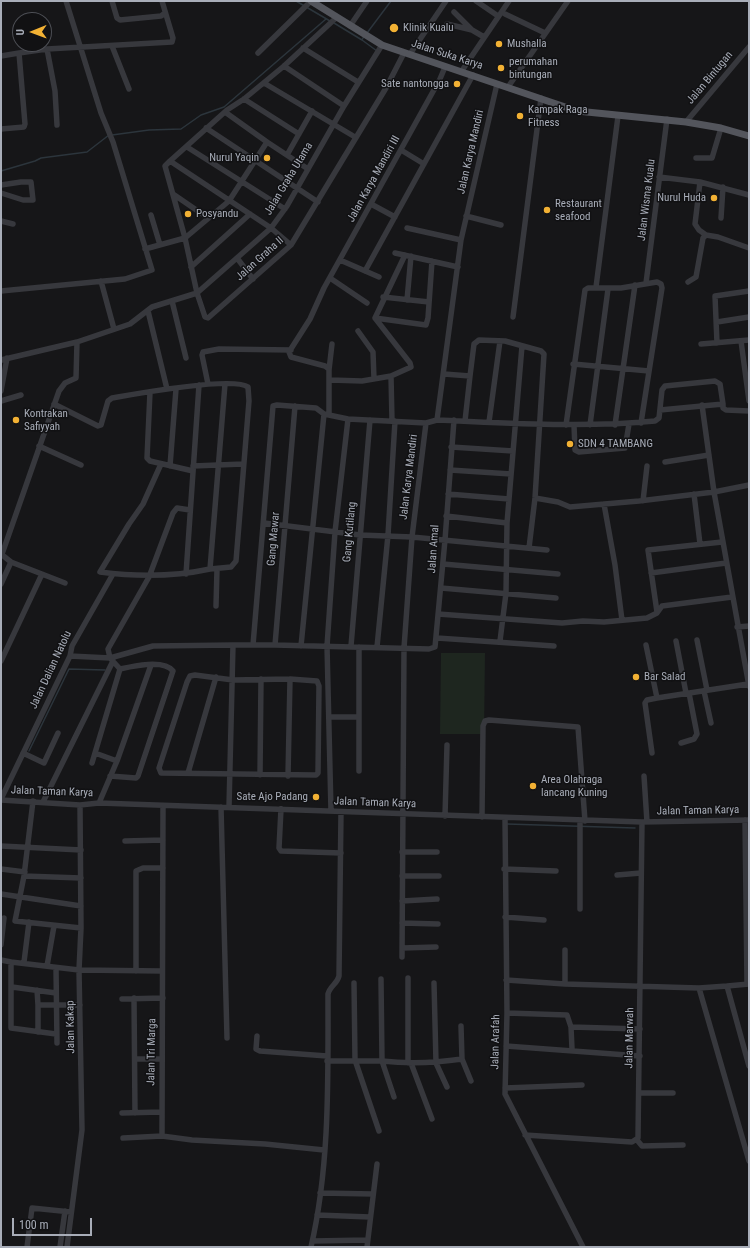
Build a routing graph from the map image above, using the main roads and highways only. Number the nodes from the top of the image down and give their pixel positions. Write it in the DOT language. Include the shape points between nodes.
graph roads {
  1 [pos="311,1"];
  2 [pos="749,136"];
  1 -- 2 [label="main road, Jalan Suka Karya" via="382,46 577,111 667,119 721,128"];
}
